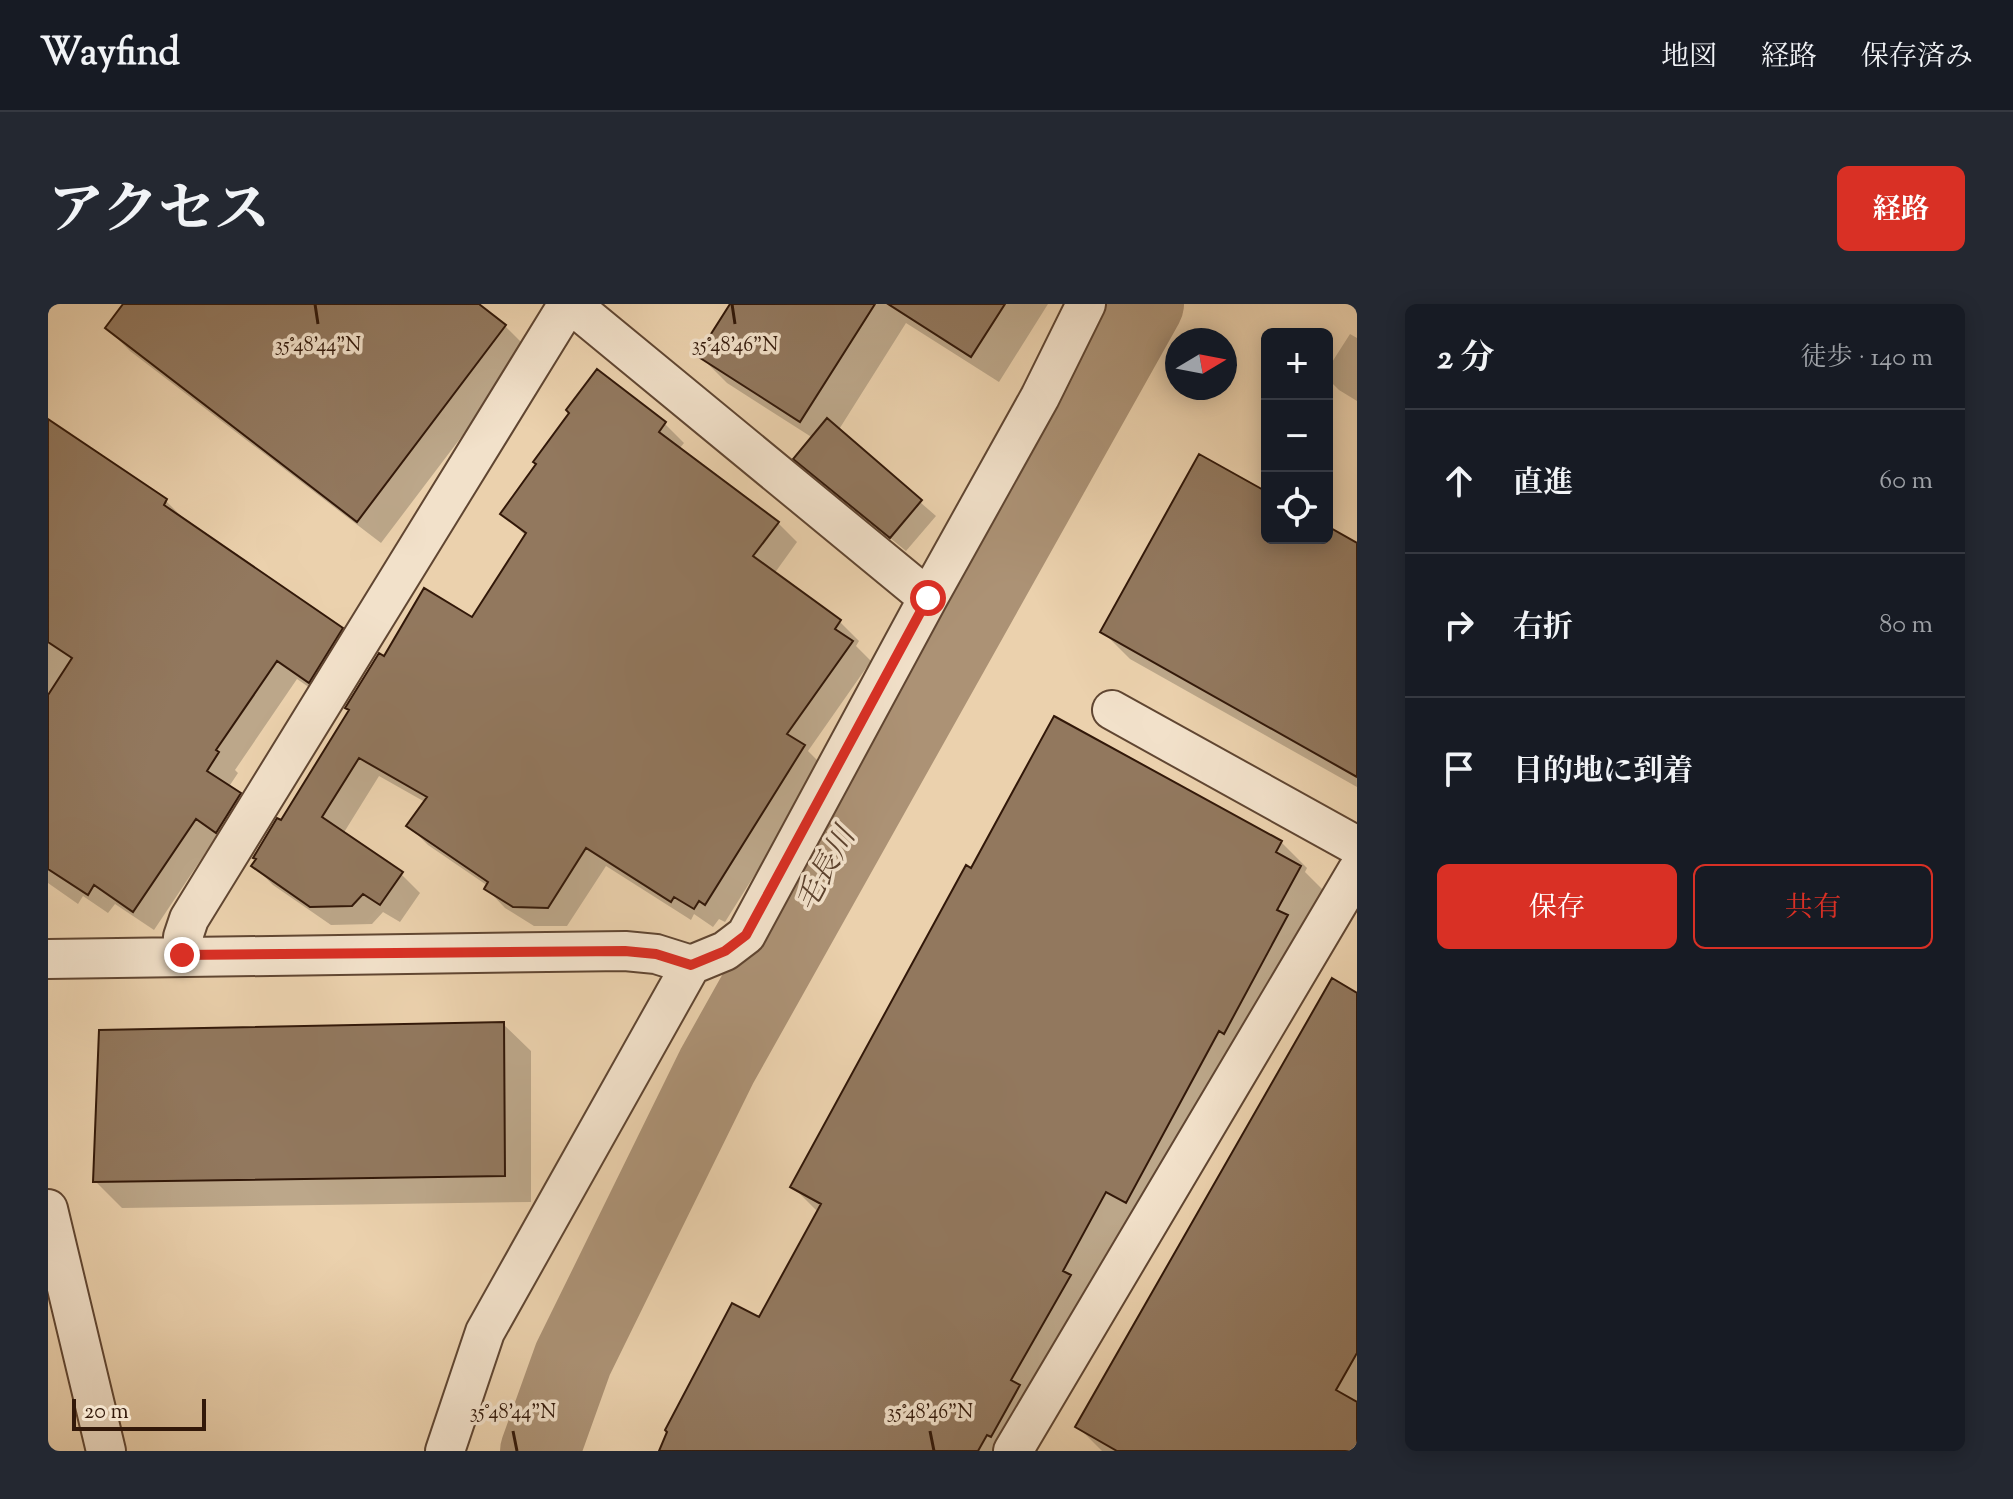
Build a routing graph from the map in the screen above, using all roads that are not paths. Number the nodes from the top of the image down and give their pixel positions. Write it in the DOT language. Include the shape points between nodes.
graph roads {
  1 [pos="570,304"];
  2 [pos="1086,304"];
  3 [pos="928,598"];
  4 [pos="1112,710"];
  5 [pos="1357,846"];
  6 [pos="1357,871"];
  7 [pos="182,955"];
  8 [pos="48,959"];
  9 [pos="691,965"];
  10 [pos="48,1209"];
  11 [pos="106,1451"];
  12 [pos="445,1451"];
  13 [pos="1013,1451"];
  1 -- 3 [label="street"];
  1 -- 7 [label="street" via="189,919"];
  2 -- 3 [label="street"];
  3 -- 9 [label="street" via="746,935"];
  4 -- 5 [label="street"];
  6 -- 13 [label="street"];
  7 -- 8 [label="street"];
  7 -- 9 [label="street" via="625,951"];
  9 -- 12 [label="street" via="485,1332"];
  10 -- 11 [label="street"];
}
